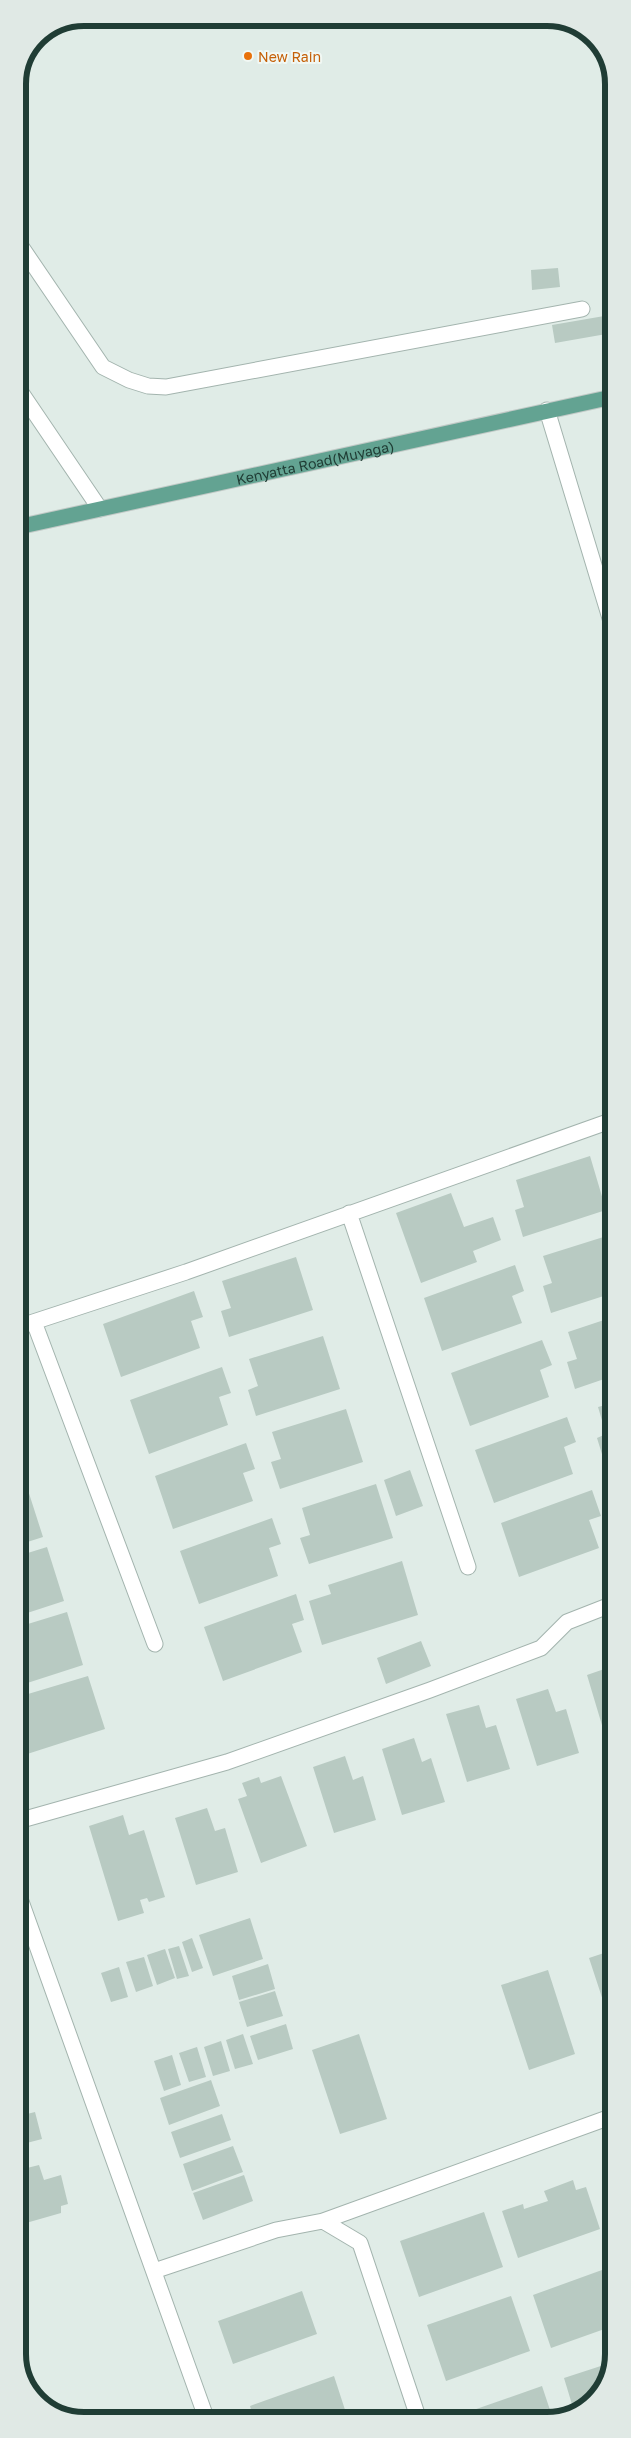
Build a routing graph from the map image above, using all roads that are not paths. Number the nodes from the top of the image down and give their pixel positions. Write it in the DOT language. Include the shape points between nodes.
graph roads {
  1 [pos="26,254"];
  2 [pos="582,309"];
  3 [pos="605,398"];
  4 [pos="26,400"];
  5 [pos="547,410"];
  6 [pos="100,509"];
  7 [pos="26,525"];
  8 [pos="605,602"];
  9 [pos="605,1123"];
  10 [pos="349,1214"];
  11 [pos="34,1322"];
  12 [pos="26,1324"];
  13 [pos="468,1567"];
  14 [pos="605,1607"];
  15 [pos="155,1644"];
  16 [pos="26,1819"];
  17 [pos="26,1915"];
  18 [pos="605,2119"];
  19 [pos="323,2221"];
  20 [pos="154,2271"];
  21 [pos="204,2412"];
  22 [pos="416,2412"];
  1 -- 2 [label="street" via="103,367 148,386 166,387"];
  3 -- 5 [label="main road, Kenyatta Road(Muyaga)"];
  4 -- 6 [label="street"];
  5 -- 6 [label="main road, Kenyatta Road(Muyaga)"];
  5 -- 8 [label="street"];
  6 -- 7 [label="main road, Kenyatta Road(Muyaga)"];
  9 -- 10 [label="street"];
  10 -- 11 [label="street"];
  10 -- 13 [label="street"];
  11 -- 12 [label="street"];
  11 -- 15 [label="street"];
  14 -- 16 [label="street" via="567,1622 541,1648 421,1693 227,1762"];
  17 -- 20 [label="street"];
  18 -- 19 [label="street"];
  19 -- 20 [label="street" via="276,2230"];
  19 -- 22 [label="street" via="360,2243"];
  20 -- 21 [label="street"];
}
